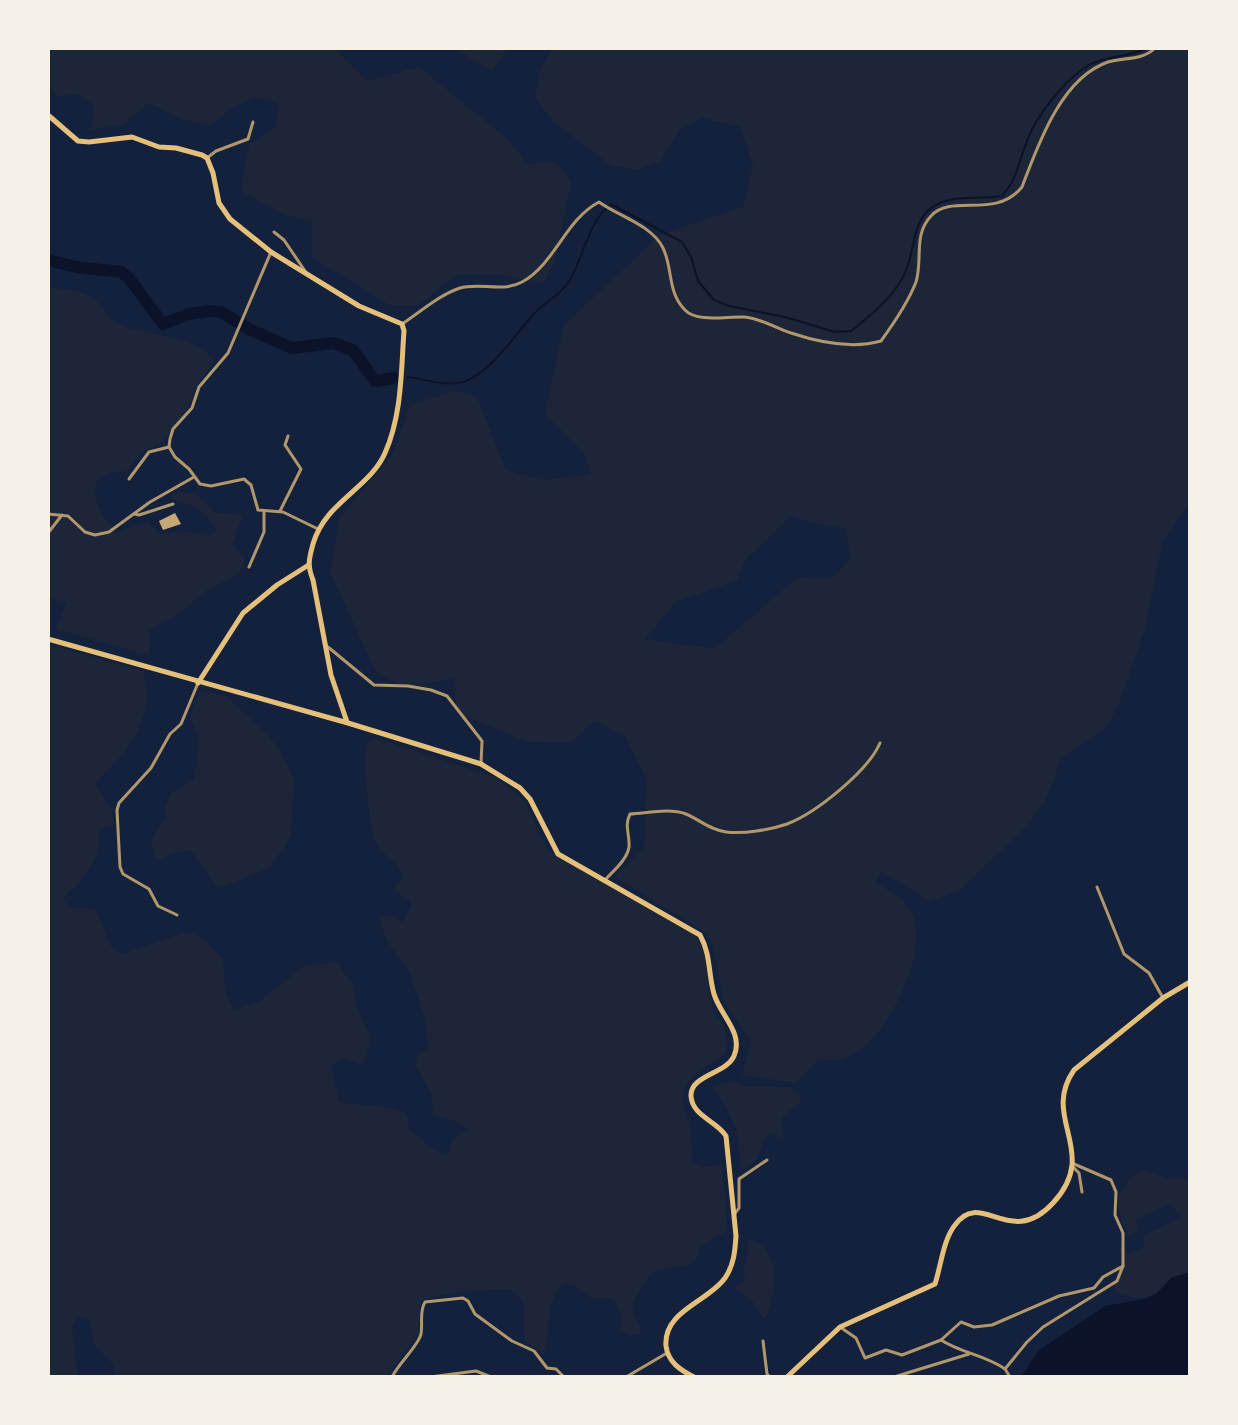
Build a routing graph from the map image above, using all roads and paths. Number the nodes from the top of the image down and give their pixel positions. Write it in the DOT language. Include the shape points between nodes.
graph roads {
  1 [pos="1155,48"];
  2 [pos="48,115"];
  3 [pos="253,122"];
  4 [pos="207,158"];
  5 [pos="274,232"];
  6 [pos="271,252"];
  7 [pos="307,275"];
  8 [pos="402,324"];
  9 [pos="288,436"];
  10 [pos="169,447"];
  11 [pos="194,477"];
  12 [pos="129,479"];
  13 [pos="173,504"];
  14 [pos="264,511"];
  15 [pos="280,511"];
  16 [pos="48,514"];
  17 [pos="134,514"];
  18 [pos="62,515"];
  19 [pos="318,529"];
  20 [pos="48,533"];
  21 [pos="307,565"];
  22 [pos="249,567"];
  23 [pos="48,639"];
  24 [pos="325,644"];
  25 [pos="198,683"];
  26 [pos="348,723"];
  27 [pos="880,743"];
  28 [pos="481,764"];
  29 [pos="605,880"];
  30 [pos="1097,887"];
  31 [pos="177,915"];
  32 [pos="1190,982"];
  33 [pos="1163,998"];
  34 [pos="767,1160"];
  35 [pos="1074,1166"];
  36 [pos="1082,1192"];
  37 [pos="734,1215"];
  38 [pos="1123,1266"];
  39 [pos="840,1327"];
  40 [pos="941,1340"];
  41 [pos="763,1341"];
  42 [pos="667,1353"];
  43 [pos="969,1354"];
  44 [pos="1005,1369"];
  45 [pos="392,1377"];
  46 [pos="430,1377"];
  47 [pos="491,1377"];
  48 [pos="564,1377"];
  49 [pos="626,1377"];
  50 [pos="694,1377"];
  51 [pos="770,1377"];
  52 [pos="787,1377"];
  53 [pos="894,1377"];
  54 [pos="1010,1377"];
  1 -- 8 [label="street" via="1108,62 1074,88 1050,117 1015,196 1001,204 939,209 929,218 918,247 915,282 881,341 839,344 748,317 689,314 671,286 662,246 599,202 520,284 462,287"];
  2 -- 4 [label="main road" via="78,141 132,137"];
  3 -- 4 [label="street" via="248,139"];
  4 -- 6 [label="main road" via="223,212"];
  5 -- 7 [label="street"];
  6 -- 7 [label="main road"];
  6 -- 10 [label="street" via="228,353 199,387 192,408 173,429"];
  7 -- 8 [label="main road"];
  8 -- 19 [label="main road" via="393,435 383,458"];
  9 -- 15 [label="street" via="285,445 301,469"];
  10 -- 11 [label="street"];
  10 -- 12 [label="street" via="149,452"];
  11 -- 14 [label="street" via="211,486 248,480 258,510"];
  11 -- 17 [label="street"];
  13 -- 17 [label="street"];
  14 -- 15 [label="street"];
  14 -- 22 [label="street" via="264,532"];
  15 -- 19 [label="street"];
  16 -- 18 [label="street"];
  17 -- 18 [label="street" via="95,535"];
  18 -- 20 [label="street"];
  19 -- 21 [label="main road"];
  21 -- 24 [label="main road"];
  21 -- 25 [label="main road" via="243,613"];
  23 -- 25 [label="main road"];
  24 -- 26 [label="main road"];
  24 -- 28 [label="street" via="374,685 447,696 482,741"];
  25 -- 26 [label="main road"];
  25 -- 31 [label="street" via="181,724 117,810 123,874 149,889 158,906"];
  26 -- 28 [label="main road"];
  27 -- 29 [label="street" via="857,775 786,824 724,832 674,811 630,814 627,855"];
  28 -- 29 [label="main road" via="520,788 558,854"];
  29 -- 37 [label="main road" via="686,925 708,949 715,998 731,1025 736,1053 696,1084 691,1099 726,1136"];
  30 -- 33 [label="street" via="1124,954 1149,973"];
  32 -- 33 [label="main road"];
  33 -- 35 [label="main road" via="1068,1080 1062,1103"];
  34 -- 37 [label="street" via="739,1179"];
  35 -- 36 [label="street"];
  35 -- 38 [label="street" via="1111,1180 1123,1233"];
  35 -- 39 [label="main road" via="1053,1203 1031,1220 1007,1222 974,1212 963,1217 954,1225 935,1284"];
  37 -- 42 [label="main road" via="731,1267 714,1289 668,1327"];
  38 -- 40 [label="street" via="1094,1288 1059,1296 992,1325 961,1322"];
  38 -- 44 [label="street" via="1117,1281 1043,1327"];
  39 -- 40 [label="street" via="856,1338 865,1358 886,1350 902,1355"];
  39 -- 52 [label="main road"];
  40 -- 43 [label="street"];
  41 -- 51 [label="street"];
  42 -- 49 [label="street"];
  42 -- 50 [label="main road" via="680,1370"];
  43 -- 44 [label="street"];
  43 -- 53 [label="street"];
  44 -- 54 [label="street"];
  45 -- 48 [label="street" via="421,1336 425,1302 463,1298 475,1314"];
  46 -- 47 [label="street" via="476,1371"];
}
